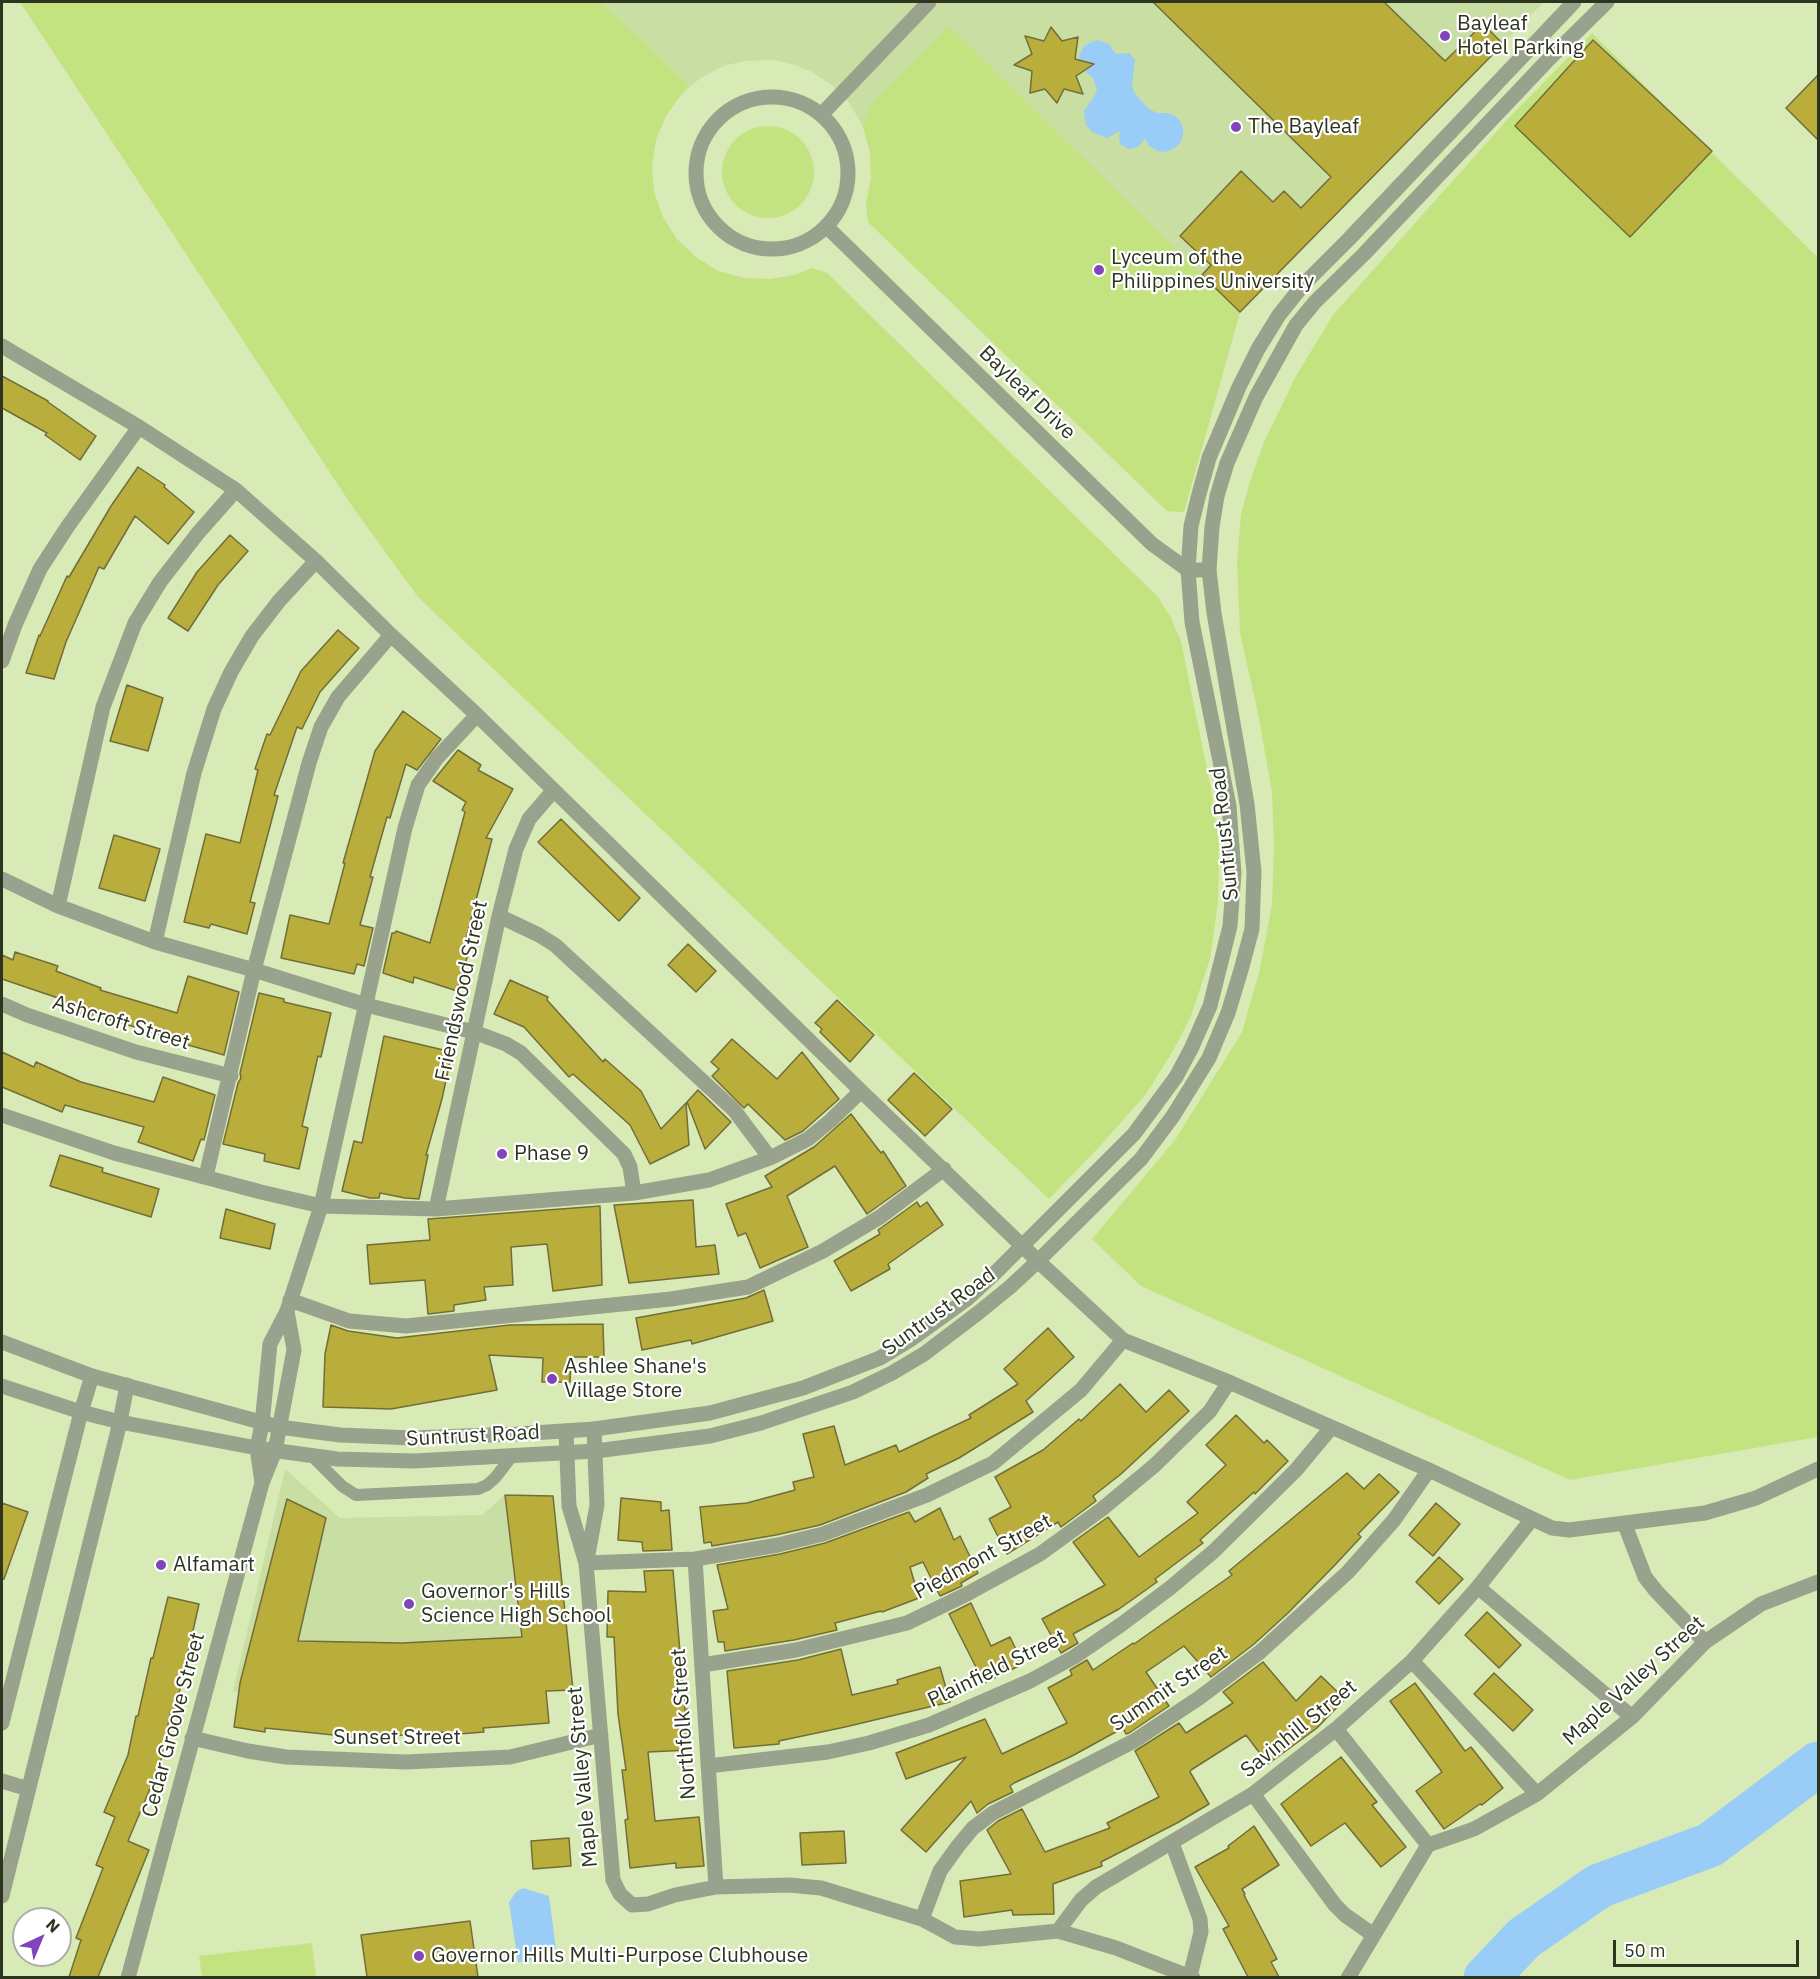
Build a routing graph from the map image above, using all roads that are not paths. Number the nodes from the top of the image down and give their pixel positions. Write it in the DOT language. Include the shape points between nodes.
graph roads {
  1 [pos="929,2"];
  2 [pos="1574,2"];
  3 [pos="1607,2"];
  4 [pos="821,115"];
  5 [pos="826,226"];
  6 [pos="2,346"];
  7 [pos="139,427"];
  8 [pos="236,490"];
  9 [pos="316,561"];
  10 [pos="1188,570"];
  11 [pos="1209,570"];
  12 [pos="391,635"];
  13 [pos="2,661"];
  14 [pos="477,715"];
  15 [pos="553,791"];
  16 [pos="2,879"];
  17 [pos="58,906"];
  18 [pos="499,916"];
  19 [pos="155,942"];
  20 [pos="254,970"];
  21 [pos="2,1004"];
  22 [pos="366,1005"];
  23 [pos="474,1032"];
  24 [pos="231,1076"];
  25 [pos="861,1091"];
  26 [pos="2,1115"];
  27 [pos="771,1158"];
  28 [pos="944,1169"];
  29 [pos="206,1176"];
  30 [pos="634,1193"];
  31 [pos="321,1206"];
  32 [pos="436,1209"];
  33 [pos="1022,1245"];
  34 [pos="1038,1261"];
  35 [pos="289,1306"];
  36 [pos="1123,1340"];
  37 [pos="2,1342"];
  38 [pos="92,1376"];
  39 [pos="1229,1382"];
  40 [pos="127,1385"];
  41 [pos="2,1386"];
  42 [pos="81,1412"];
  43 [pos="120,1422"];
  44 [pos="262,1424"];
  45 [pos="279,1427"];
  46 [pos="1331,1428"];
  47 [pos="594,1429"];
  48 [pos="566,1431"];
  49 [pos="257,1448"];
  50 [pos="275,1451"];
  51 [pos="596,1451"];
  52 [pos="567,1452"];
  53 [pos="312,1456"];
  54 [pos="512,1456"];
  55 [pos="1818,1468"];
  56 [pos="1429,1470"];
  57 [pos="262,1483"];
  58 [pos="1532,1519"];
  59 [pos="1625,1524"];
  60 [pos="695,1559"];
  61 [pos="586,1563"];
  62 [pos="1818,1582"];
  63 [pos="1478,1587"];
  64 [pos="1705,1642"];
  65 [pos="1412,1661"];
  66 [pos="702,1665"];
  67 [pos="1632,1717"];
  68 [pos="2,1723"];
  69 [pos="1336,1730"];
  70 [pos="601,1735"];
  71 [pos="192,1738"];
  72 [pos="708,1766"];
  73 [pos="2,1781"];
  74 [pos="28,1789"];
  75 [pos="1253,1794"];
  76 [pos="1537,1794"];
  77 [pos="1172,1843"];
  78 [pos="1428,1845"];
  79 [pos="716,1887"];
  80 [pos="2,1896"];
  81 [pos="922,1919"];
  82 [pos="1058,1931"];
  83 [pos="1372,1934"];
  84 [pos="128,1977"];
  85 [pos="1191,1977"];
  86 [pos="1348,1977"];
  1 -- 4 [label="street"];
  2 -- 10 [label="street, Suntrust Road" via="1303,285 1279,315 1239,387 1209,458 1191,526"];
  3 -- 11 [label="street, Suntrust Road" via="1296,325 1256,397 1227,463 1215,506"];
  4 -- 5 [label="street" via="837,134 848,170 840,206"];
  4 -- 5 [label="street" via="801,102 778,97 744,102 724,114 708,131 699,152 696,175 701,198 712,219 739,241 762,248 785,247 807,240"];
  5 -- 10 [label="street, Bayleaf Drive" via="1152,544"];
  6 -- 7 [label="street"];
  7 -- 8 [label="street"];
  7 -- 13 [label="street" via="40,569"];
  8 -- 9 [label="street"];
  8 -- 17 [label="street" via="160,582 135,623 103,707"];
  9 -- 12 [label="street"];
  9 -- 19 [label="street" via="252,636 214,709 194,773"];
  10 -- 11 [label="street"];
  10 -- 33 [label="street, Suntrust Road" via="1192,622 1229,806 1232,840 1233,906 1222,962 1210,1006 1176,1077 1122,1147"];
  11 -- 34 [label="street, Suntrust Road" via="1247,804 1254,872 1252,929 1228,1013 1192,1088 1141,1159"];
  12 -- 14 [label="street"];
  12 -- 20 [label="street" via="338,697 321,728"];
  14 -- 15 [label="street"];
  14 -- 22 [label="street" via="418,784"];
  15 -- 18 [label="street, Friendswood Street" via="529,819 516,849"];
  15 -- 25 [label="street"];
  16 -- 17 [label="street"];
  17 -- 19 [label="street"];
  18 -- 23 [label="street, Friendswood Street"];
  18 -- 27 [label="street" via="555,945 734,1110"];
  19 -- 20 [label="street"];
  20 -- 22 [label="street"];
  20 -- 24 [label="street"];
  21 -- 24 [label="street, Ashcroft Street" via="136,1052"];
  22 -- 23 [label="street"];
  22 -- 31 [label="street"];
  23 -- 30 [label="street" via="521,1053 624,1154"];
  23 -- 32 [label="street, Friendswood Street"];
  24 -- 29 [label="street"];
  25 -- 27 [label="street" via="808,1139"];
  25 -- 28 [label="street"];
  26 -- 29 [label="street" via="114,1153"];
  27 -- 30 [label="street" via="709,1180"];
  28 -- 33 [label="street"];
  28 -- 35 [label="street" via="880,1217 824,1251 748,1287 671,1299 406,1326 349,1321"];
  29 -- 31 [label="street"];
  30 -- 32 [label="street"];
  31 -- 32 [label="street"];
  31 -- 35 [label="street"];
  33 -- 34 [label="street"];
  33 -- 47 [label="street, Suntrust Road" via="967,1299 880,1358 749,1404"];
  34 -- 36 [label="street"];
  34 -- 51 [label="street, Suntrust Road" via="978,1314 924,1354 853,1392 710,1436"];
  35 -- 44 [label="street" via="270,1344"];
  35 -- 45 [label="street, Cedar Groove Street" via="294,1350"];
  36 -- 39 [label="street"];
  36 -- 60 [label="street" via="1081,1390 993,1463 927,1495 823,1534"];
  37 -- 38 [label="street, Suntrust Road"];
  38 -- 40 [label="street, Suntrust Road"];
  38 -- 42 [label="street"];
  39 -- 46 [label="street"];
  39 -- 66 [label="street, Piedmont Street" via="1210,1411 1155,1465 1102,1509 1040,1554 967,1594 907,1623 796,1650"];
  40 -- 43 [label="street"];
  40 -- 44 [label="street, Suntrust Road"];
  41 -- 42 [label="street, Suntrust Road"];
  42 -- 43 [label="street, Suntrust Road"];
  42 -- 68 [label="street"];
  43 -- 49 [label="street, Suntrust Road"];
  43 -- 74 [label="street"];
  44 -- 45 [label="street, Suntrust Road"];
  44 -- 49 [label="street"];
  45 -- 48 [label="street, Suntrust Road" via="413,1438"];
  45 -- 50 [label="street, Cedar Groove Street"];
  46 -- 56 [label="street"];
  46 -- 72 [label="street, Plainfield Street" via="1296,1470 1188,1573 1074,1657 1030,1681 929,1725 869,1743 828,1752"];
  47 -- 48 [label="street, Suntrust Road"];
  47 -- 51 [label="street"];
  48 -- 52 [label="street"];
  49 -- 50 [label="street, Suntrust Road"];
  49 -- 57 [label="street"];
  50 -- 53 [label="street, Suntrust Road"];
  50 -- 57 [label="street, Cedar Groove Street"];
  51 -- 52 [label="street, Suntrust Road"];
  51 -- 61 [label="street" via="597,1505"];
  52 -- 54 [label="street, Suntrust Road"];
  52 -- 61 [label="street" via="569,1506"];
  53 -- 54 [label="street, Suntrust Road" via="414,1461"];
  53 -- 54 [label="lane" via="356,1495 478,1489 495,1478"];
  55 -- 59 [label="street" via="1728,1507"];
  56 -- 58 [label="street"];
  56 -- 81 [label="street, Summit Street" via="1394,1520 1348,1572 1260,1652 1134,1741 973,1828 940,1871"];
  57 -- 71 [label="street, Cedar Groove Street"];
  58 -- 59 [label="street" via="1569,1530"];
  58 -- 63 [label="street, Savinhill Street"];
  59 -- 64 [label="street" via="1645,1577"];
  60 -- 61 [label="street"];
  60 -- 66 [label="street, Northfolk Street"];
  61 -- 70 [label="street, Maple Valley Street"];
  62 -- 64 [label="street, Maple Valley Street" via="1761,1604"];
  63 -- 65 [label="street, Savinhill Street"];
  63 -- 67 [label="street"];
  64 -- 67 [label="street, Maple Valley Street"];
  65 -- 69 [label="street, Savinhill Street"];
  65 -- 76 [label="street"];
  66 -- 72 [label="street, Northfolk Street"];
  67 -- 76 [label="street, Maple Valley Street"];
  69 -- 75 [label="street, Savinhill Street"];
  69 -- 78 [label="street"];
  70 -- 71 [label="street, Sunset Street" via="510,1756 406,1762 286,1757"];
  70 -- 79 [label="street, Maple Valley Street" via="613,1880 620,1894 632,1905 648,1904"];
  71 -- 84 [label="street, Cedar Groove Street"];
  72 -- 79 [label="street, Northfolk Street"];
  73 -- 74 [label="street"];
  74 -- 80 [label="street"];
  75 -- 77 [label="street, Savinhill Street"];
  75 -- 83 [label="street" via="1335,1905"];
  76 -- 78 [label="street, Maple Valley Street" via="1474,1829"];
  77 -- 82 [label="street, Savinhill Street" via="1096,1887"];
  77 -- 85 [label="street" via="1200,1919"];
  78 -- 83 [label="street"];
  79 -- 81 [label="street, Maple Valley Street" via="821,1888"];
  81 -- 82 [label="street, Maple Valley Street" via="955,1937 979,1939"];
  82 -- 85 [label="street, Maple Valley Street"];
  83 -- 86 [label="street"];
}
